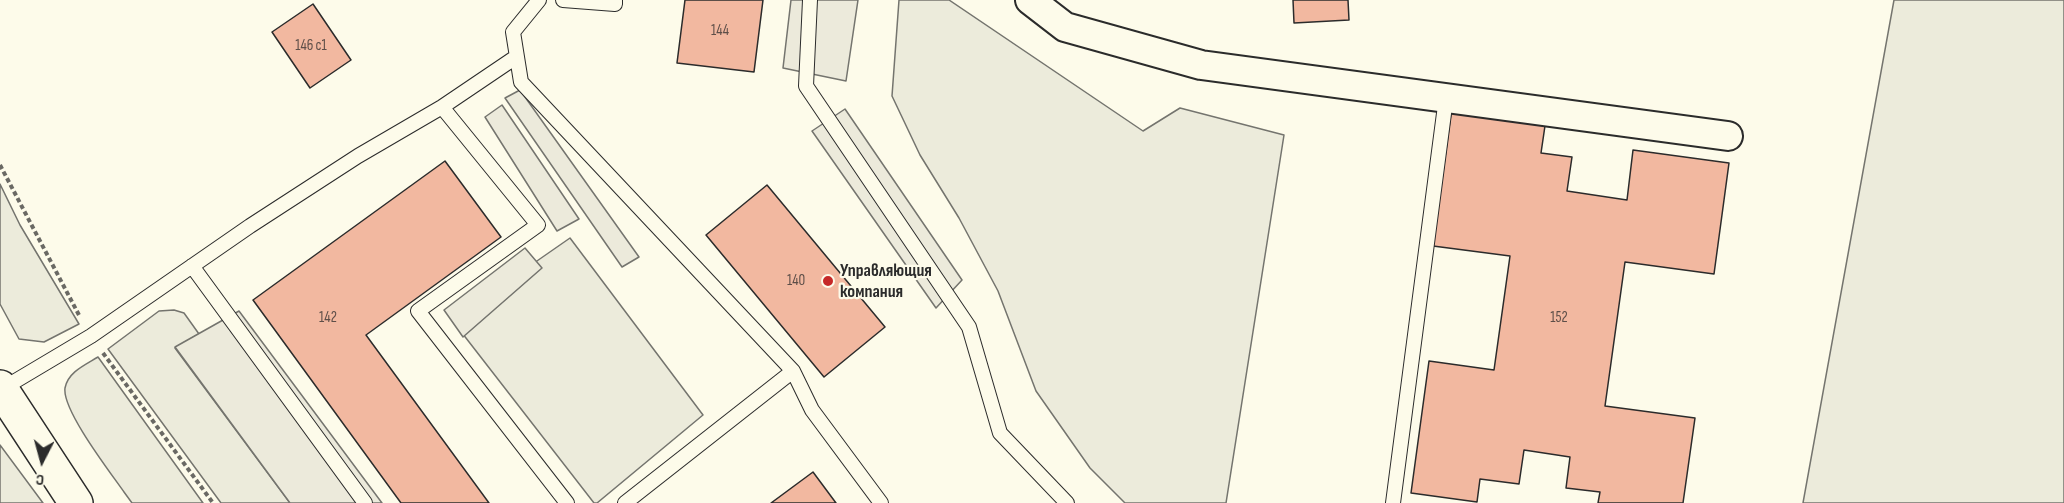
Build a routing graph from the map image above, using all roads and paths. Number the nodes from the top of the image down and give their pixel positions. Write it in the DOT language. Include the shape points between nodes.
graph roads {
  1 [pos="539,0"];
  2 [pos="562,0"];
  3 [pos="615,0"];
  4 [pos="810,0"];
  5 [pos="1030,0"];
  6 [pos="516,57"];
  7 [pos="1446,98"];
  8 [pos="442,107"];
  9 [pos="1728,136"];
  10 [pos="192,266"];
  11 [pos="793,371"];
  12 [pos="1,388"];
  13 [pos="76,503"];
  14 [pos="365,503"];
  15 [pos="567,503"];
  16 [pos="626,503"];
  17 [pos="881,503"];
  18 [pos="1067,503"];
  19 [pos="1393,503"];
  1 -- 6 [label="lane" via="513,32"];
  2 -- 3 [label="lane" via="615,4"];
  4 -- 18 [label="lane" via="806,86 969,327 1000,433"];
  5 -- 7 [label="street" via="1065,27 1201,65"];
  6 -- 8 [label="lane"];
  6 -- 11 [label="lane" via="521,82"];
  7 -- 9 [label="street"];
  7 -- 19 [label="lane"];
  8 -- 10 [label="lane" via="358,156"];
  8 -- 15 [label="lane" via="538,225 418,312"];
  10 -- 12 [label="lane" via="91,336"];
  10 -- 14 [label="lane"];
  11 -- 16 [label="lane"];
  11 -- 17 [label="lane" via="812,410"];
  12 -- 13 [label="main road"];
}
